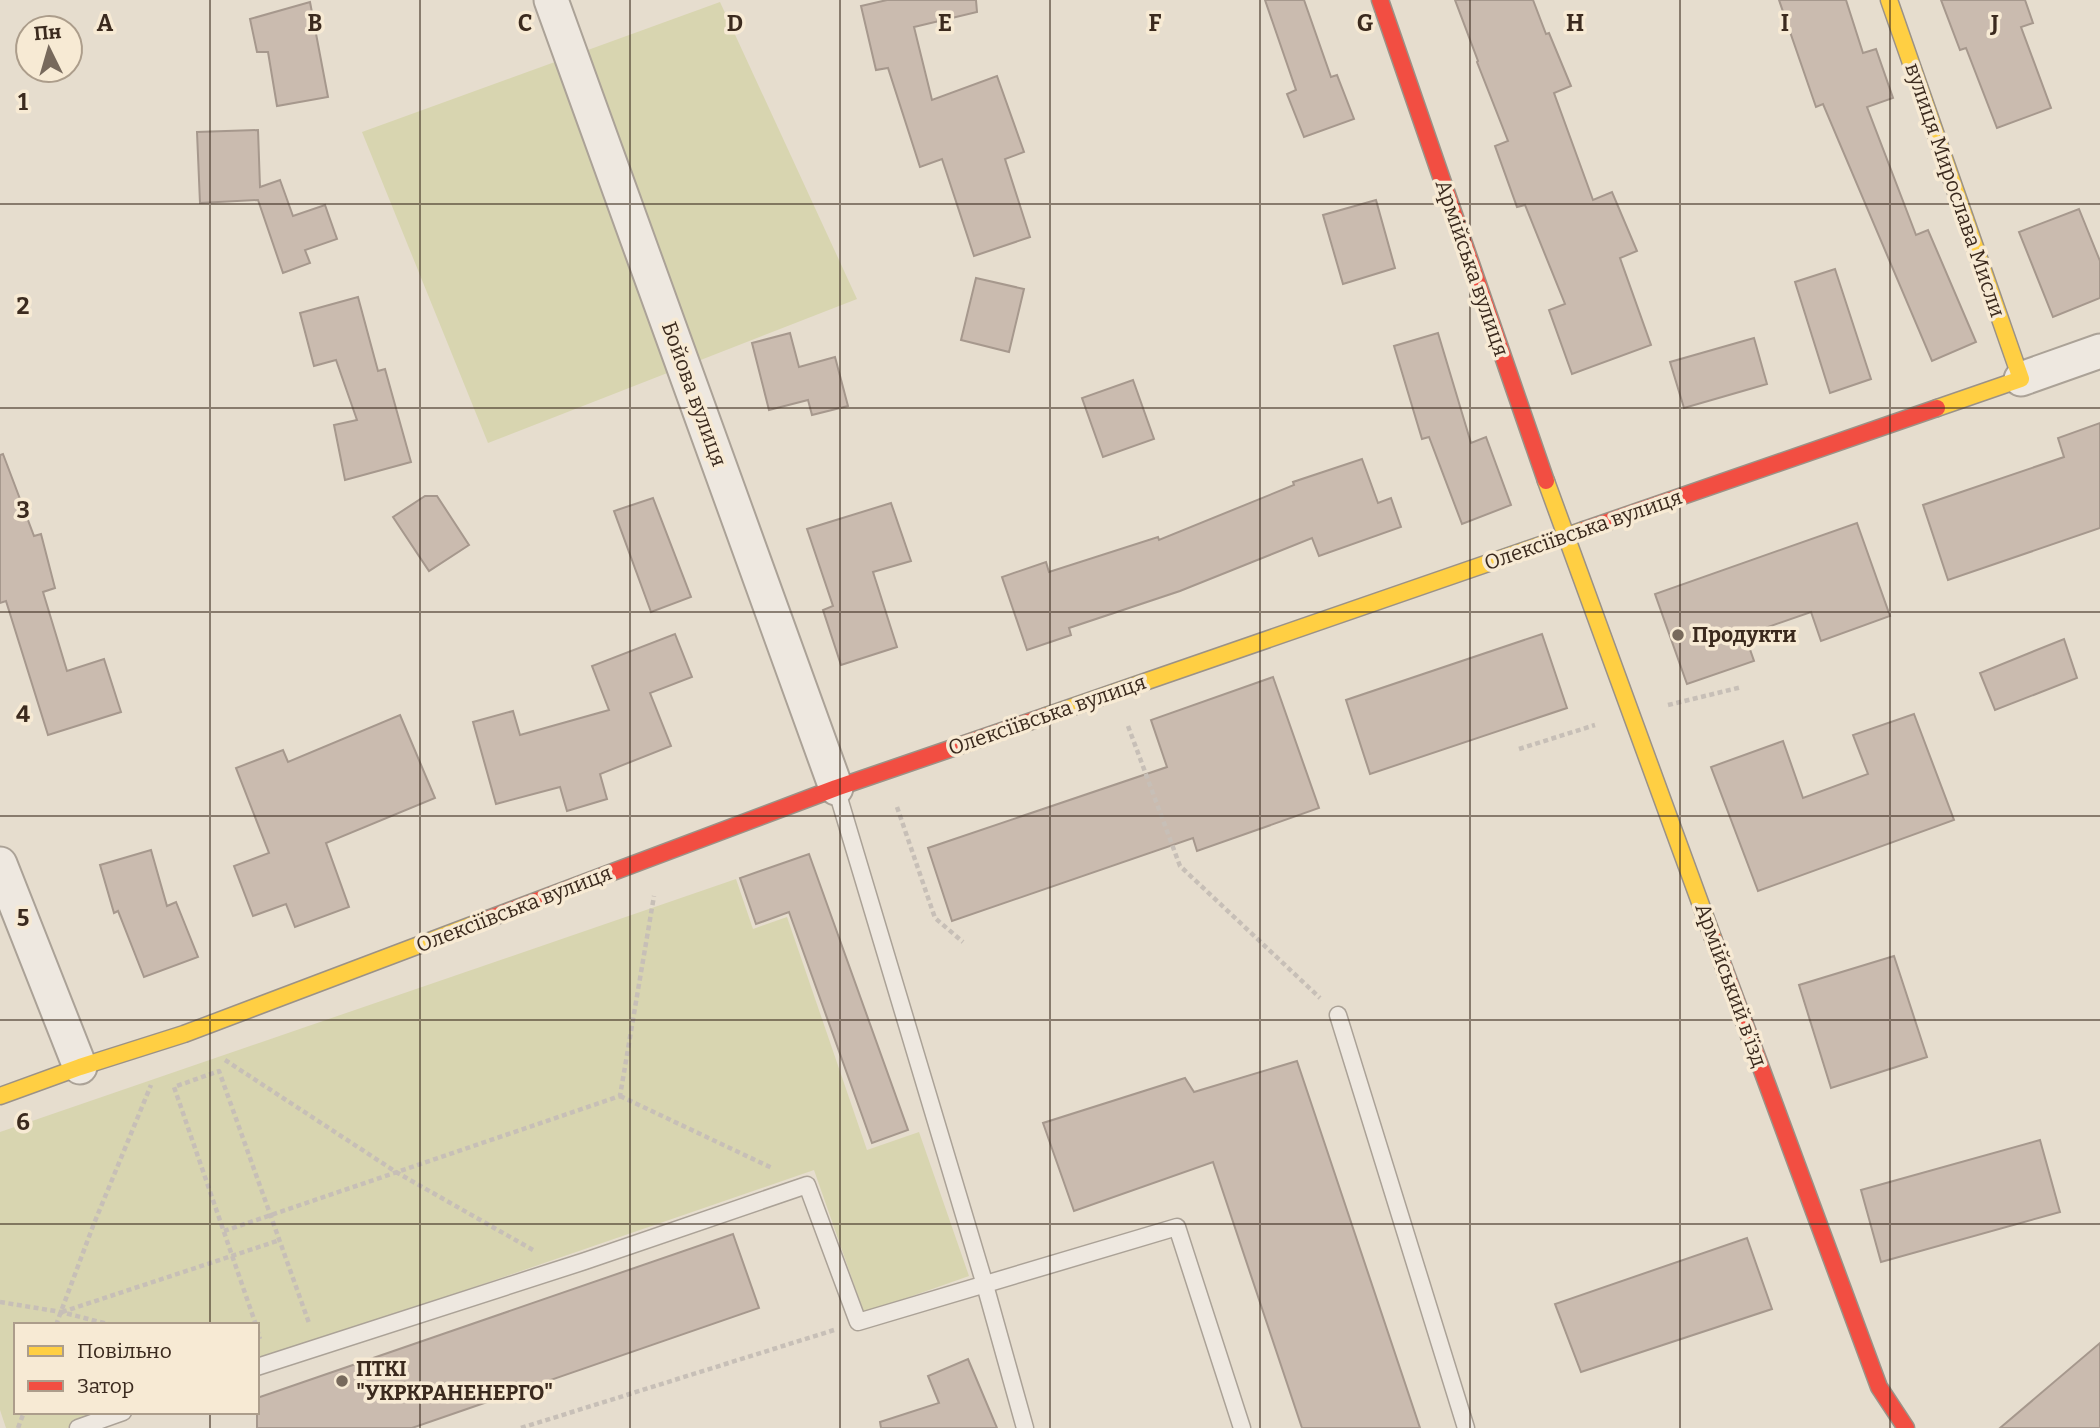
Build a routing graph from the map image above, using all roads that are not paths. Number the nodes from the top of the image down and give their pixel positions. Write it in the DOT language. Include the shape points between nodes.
graph roads {
  1 [pos="551,0"];
  2 [pos="1380,0"];
  3 [pos="1889,0"];
  4 [pos="2100,351"];
  5 [pos="2021,379"];
  6 [pos="1565,537"];
  7 [pos="836,788"];
  8 [pos="0,864"];
  9 [pos="1338,1015"];
  10 [pos="80,1067"];
  11 [pos="0,1096"];
  12 [pos="985,1285"];
  13 [pos="259,1366"];
  14 [pos="118,1414"];
  15 [pos="78,1428"];
  16 [pos="1025,1428"];
  17 [pos="1242,1428"];
  18 [pos="1466,1428"];
  19 [pos="1906,1428"];
  1 -- 7 [label="street, Бойова вулиця"];
  2 -- 6 [label="street, Армійська вулиця"];
  3 -- 5 [label="street, вулиця Мирослава Мисли"];
  4 -- 5 [label="street, Олексіївська вулиця"];
  5 -- 6 [label="street, Олексіївська вулиця"];
  6 -- 7 [label="street, Олексіївська вулиця"];
  6 -- 19 [label="street, Армійський в’їзд" via="1879,1387"];
  7 -- 10 [label="street, Олексіївська вулиця" via="184,1034"];
  7 -- 12 [label="lane"];
  8 -- 10 [label="street"];
  9 -- 18 [label="lane"];
  10 -- 11 [label="street, Олексіївська вулиця"];
  12 -- 13 [label="lane" via="858,1322 807,1185"];
  12 -- 16 [label="lane"];
  12 -- 17 [label="lane" via="1177,1227"];
  14 -- 15 [label="lane"];
}
